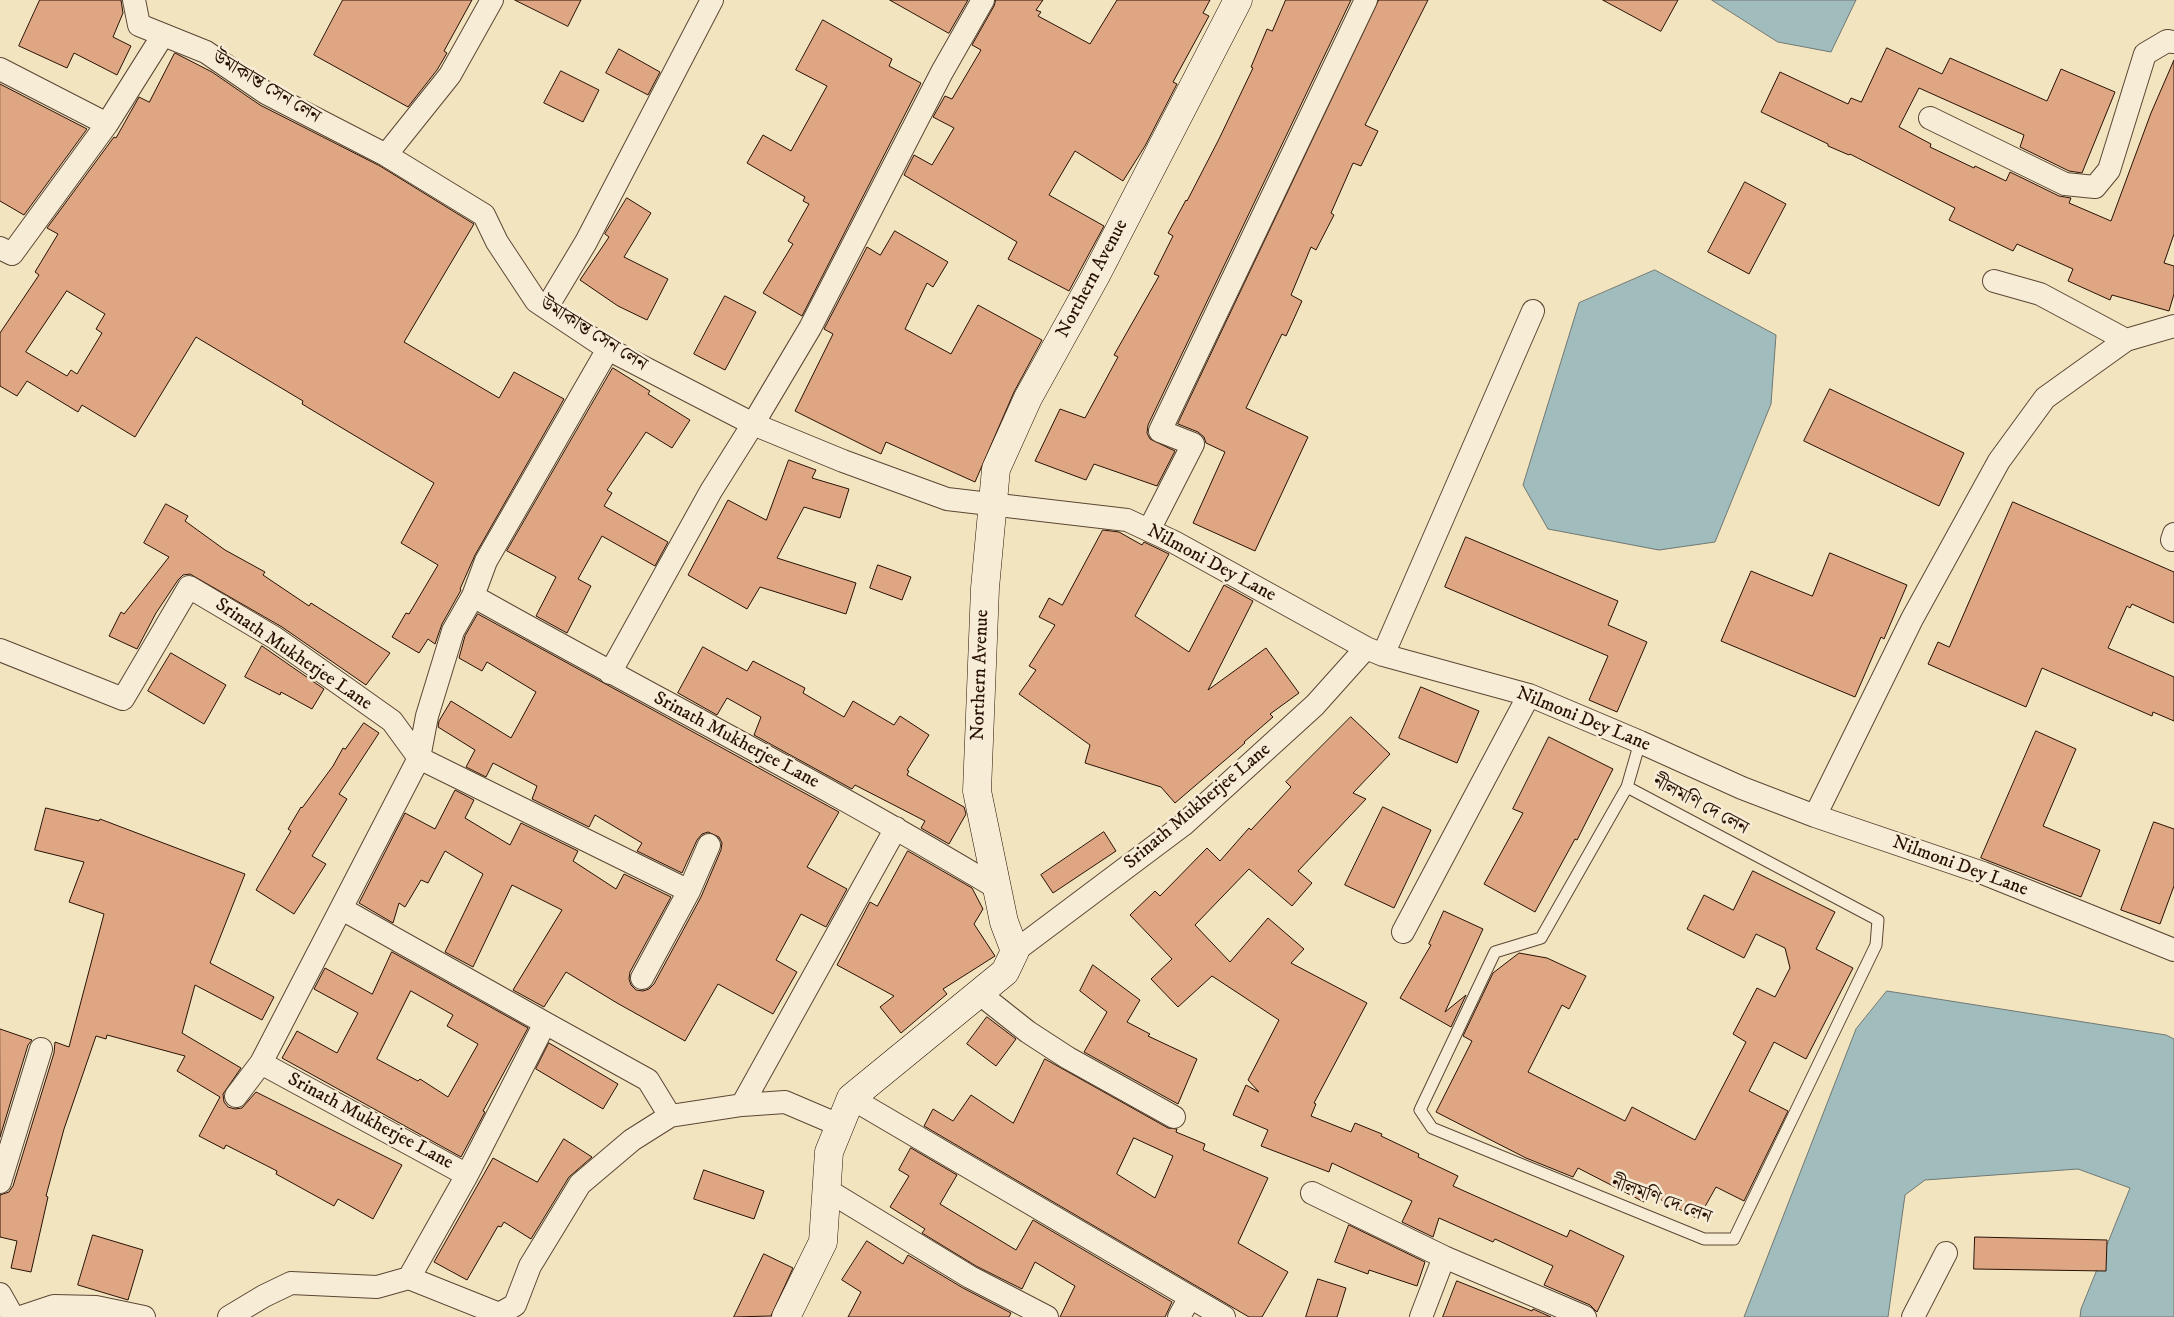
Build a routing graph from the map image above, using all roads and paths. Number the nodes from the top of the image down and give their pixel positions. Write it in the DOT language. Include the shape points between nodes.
graph roads {
  1 [pos="134,0"];
  2 [pos="492,0"];
  3 [pos="712,0"];
  4 [pos="983,0"];
  5 [pos="1238,0"];
  6 [pos="1366,0"];
  7 [pos="163,35"];
  8 [pos="2174,42"];
  9 [pos="0,68"];
  10 [pos="1930,118"];
  11 [pos="107,124"];
  12 [pos="386,154"];
  13 [pos="4,258"];
  14 [pos="1994,281"];
  15 [pos="547,307"];
  16 [pos="1533,311"];
  17 [pos="2174,326"];
  18 [pos="2126,340"];
  19 [pos="608,349"];
  20 [pos="754,424"];
  21 [pos="993,503"];
  22 [pos="1148,530"];
  23 [pos="473,596"];
  24 [pos="0,650"];
  25 [pos="1374,651"];
  26 [pos="610,673"];
  27 [pos="1529,695"];
  28 [pos="1640,742"];
  29 [pos="419,758"];
  30 [pos="1626,787"];
  31 [pos="1815,816"];
  32 [pos="896,828"];
  33 [pos="709,845"];
  34 [pos="997,888"];
  35 [pos="689,892"];
  36 [pos="342,909"];
  37 [pos="1403,932"];
  38 [pos="2174,950"];
  39 [pos="1015,951"];
  40 [pos="642,978"];
  41 [pos="980,994"];
  42 [pos="545,1023"];
  43 [pos="42,1049"];
  44 [pos="261,1063"];
  45 [pos="236,1096"];
  46 [pos="851,1098"];
  47 [pos="742,1106"];
  48 [pos="670,1116"];
  49 [pos="1174,1117"];
  50 [pos="839,1125"];
  51 [pos="467,1174"];
  52 [pos="0,1182"];
  53 [pos="827,1190"];
  54 [pos="1312,1194"];
  55 [pos="1946,1253"];
  56 [pos="1444,1257"];
  57 [pos="409,1278"];
  58 [pos="0,1294"];
  59 [pos="1190,1297"];
  60 [pos="13,1317"];
  61 [pos="21,1317"];
  62 [pos="144,1317"];
  63 [pos="229,1317"];
  64 [pos="786,1317"];
  65 [pos="1047,1317"];
  66 [pos="1179,1317"];
  67 [pos="1224,1317"];
  68 [pos="1421,1317"];
  69 [pos="1585,1317"];
  70 [pos="1913,1317"];
  1 -- 7 [label="street, উমাকান্ত সেন লেন" via="138,25"];
  2 -- 12 [label="street" via="450,75"];
  3 -- 15 [label="street" via="586,242"];
  4 -- 20 [label="street" via="942,72 810,328"];
  5 -- 21 [label="street, Northern Avenue" via="1095,277 1028,398 996,469"];
  6 -- 22 [label="street" via="1160,431 1193,444"];
  7 -- 11 [label="street"];
  7 -- 12 [label="street, উমাকান্ত সেন লেন" via="206,52 266,93"];
  8 -- 10 [label="street" via="2167,41 2145,54 2109,170 2095,187 2065,184"];
  9 -- 11 [label="street"];
  11 -- 13 [label="street"];
  12 -- 15 [label="street, উমাকান্ত সেন লেন" via="484,214 497,242 536,301"];
  14 -- 18 [label="street" via="2040,294"];
  15 -- 19 [label="street, উমাকান্ত সেন লেন"];
  16 -- 25 [label="street, Srinath Mukherjee Lane"];
  17 -- 18 [label="street"];
  18 -- 31 [label="street" via="2045,398 2000,460 1912,619"];
  19 -- 20 [label="street, উমাকান্ত সেন লেন"];
  19 -- 23 [label="street" via="486,561"];
  20 -- 21 [label="street, উমাকান্ত সেন লেন" via="843,462 947,499"];
  20 -- 26 [label="street" via="711,491"];
  21 -- 22 [label="street, Nilmoni Dey Lane" via="1127,520"];
  21 -- 34 [label="street, Northern Avenue" via="985,588 977,791"];
  22 -- 25 [label="street, Nilmoni Dey Lane"];
  23 -- 26 [label="street, Srinath Mukherjee Lane"];
  23 -- 29 [label="street" via="453,631 427,716"];
  24 -- 29 [label="street, Srinath Mukherjee Lane" via="123,699 189,587 275,638 392,720"];
  25 -- 27 [label="street, Nilmoni Dey Lane"];
  25 -- 39 [label="street, Srinath Mukherjee Lane" via="1183,825"];
  26 -- 32 [label="street, Srinath Mukherjee Lane"];
  27 -- 28 [label="street, Nilmoni Dey Lane"];
  27 -- 37 [label="street"];
  28 -- 30 [label="lane, নীলমণি দে লেন"];
  28 -- 31 [label="street, Nilmoni Dey Lane" via="1742,788"];
  29 -- 35 [label="street, Srinath Mukherjee Lane"];
  29 -- 36 [label="street"];
  30 -- 30 [label="lane, নীলমণি দে লেন" via="1541,938 1495,952 1420,1110 1432,1128 1530,1170 1704,1239 1734,1239 1876,945 1878,920"];
  31 -- 38 [label="street, Nilmoni Dey Lane" via="1983,873"];
  32 -- 34 [label="street, Srinath Mukherjee Lane"];
  32 -- 47 [label="street"];
  33 -- 35 [label="street"];
  34 -- 39 [label="street, Northern Avenue" via="1004,922"];
  35 -- 40 [label="street"];
  36 -- 42 [label="street"];
  36 -- 44 [label="street"];
  39 -- 41 [label="street" via="1005,972"];
  41 -- 46 [label="street"];
  41 -- 49 [label="street" via="1068,1058"];
  42 -- 48 [label="street" via="648,1080"];
  42 -- 51 [label="street, Srinath Mukherjee Lane"];
  43 -- 52 [label="street"];
  44 -- 45 [label="street"];
  44 -- 51 [label="street, Srinath Mukherjee Lane"];
  46 -- 50 [label="street"];
  46 -- 59 [label="street"];
  47 -- 48 [label="street"];
  47 -- 50 [label="street" via="784,1102"];
  48 -- 57 [label="street" via="632,1140 580,1184 530,1266 515,1305 499,1314"];
  50 -- 53 [label="street" via="829,1152"];
  51 -- 57 [label="street"];
  53 -- 64 [label="street" via="823,1242"];
  53 -- 65 [label="street" via="970,1277"];
  54 -- 56 [label="street"];
  55 -- 70 [label="street"];
  56 -- 68 [label="street"];
  56 -- 69 [label="street"];
  57 -- 63 [label="street" via="377,1287 291,1283"];
  58 -- 60 [label="street"];
  59 -- 66 [label="street"];
  59 -- 67 [label="street"];
  61 -- 62 [label="street" via="54,1306 96,1307"];
}
